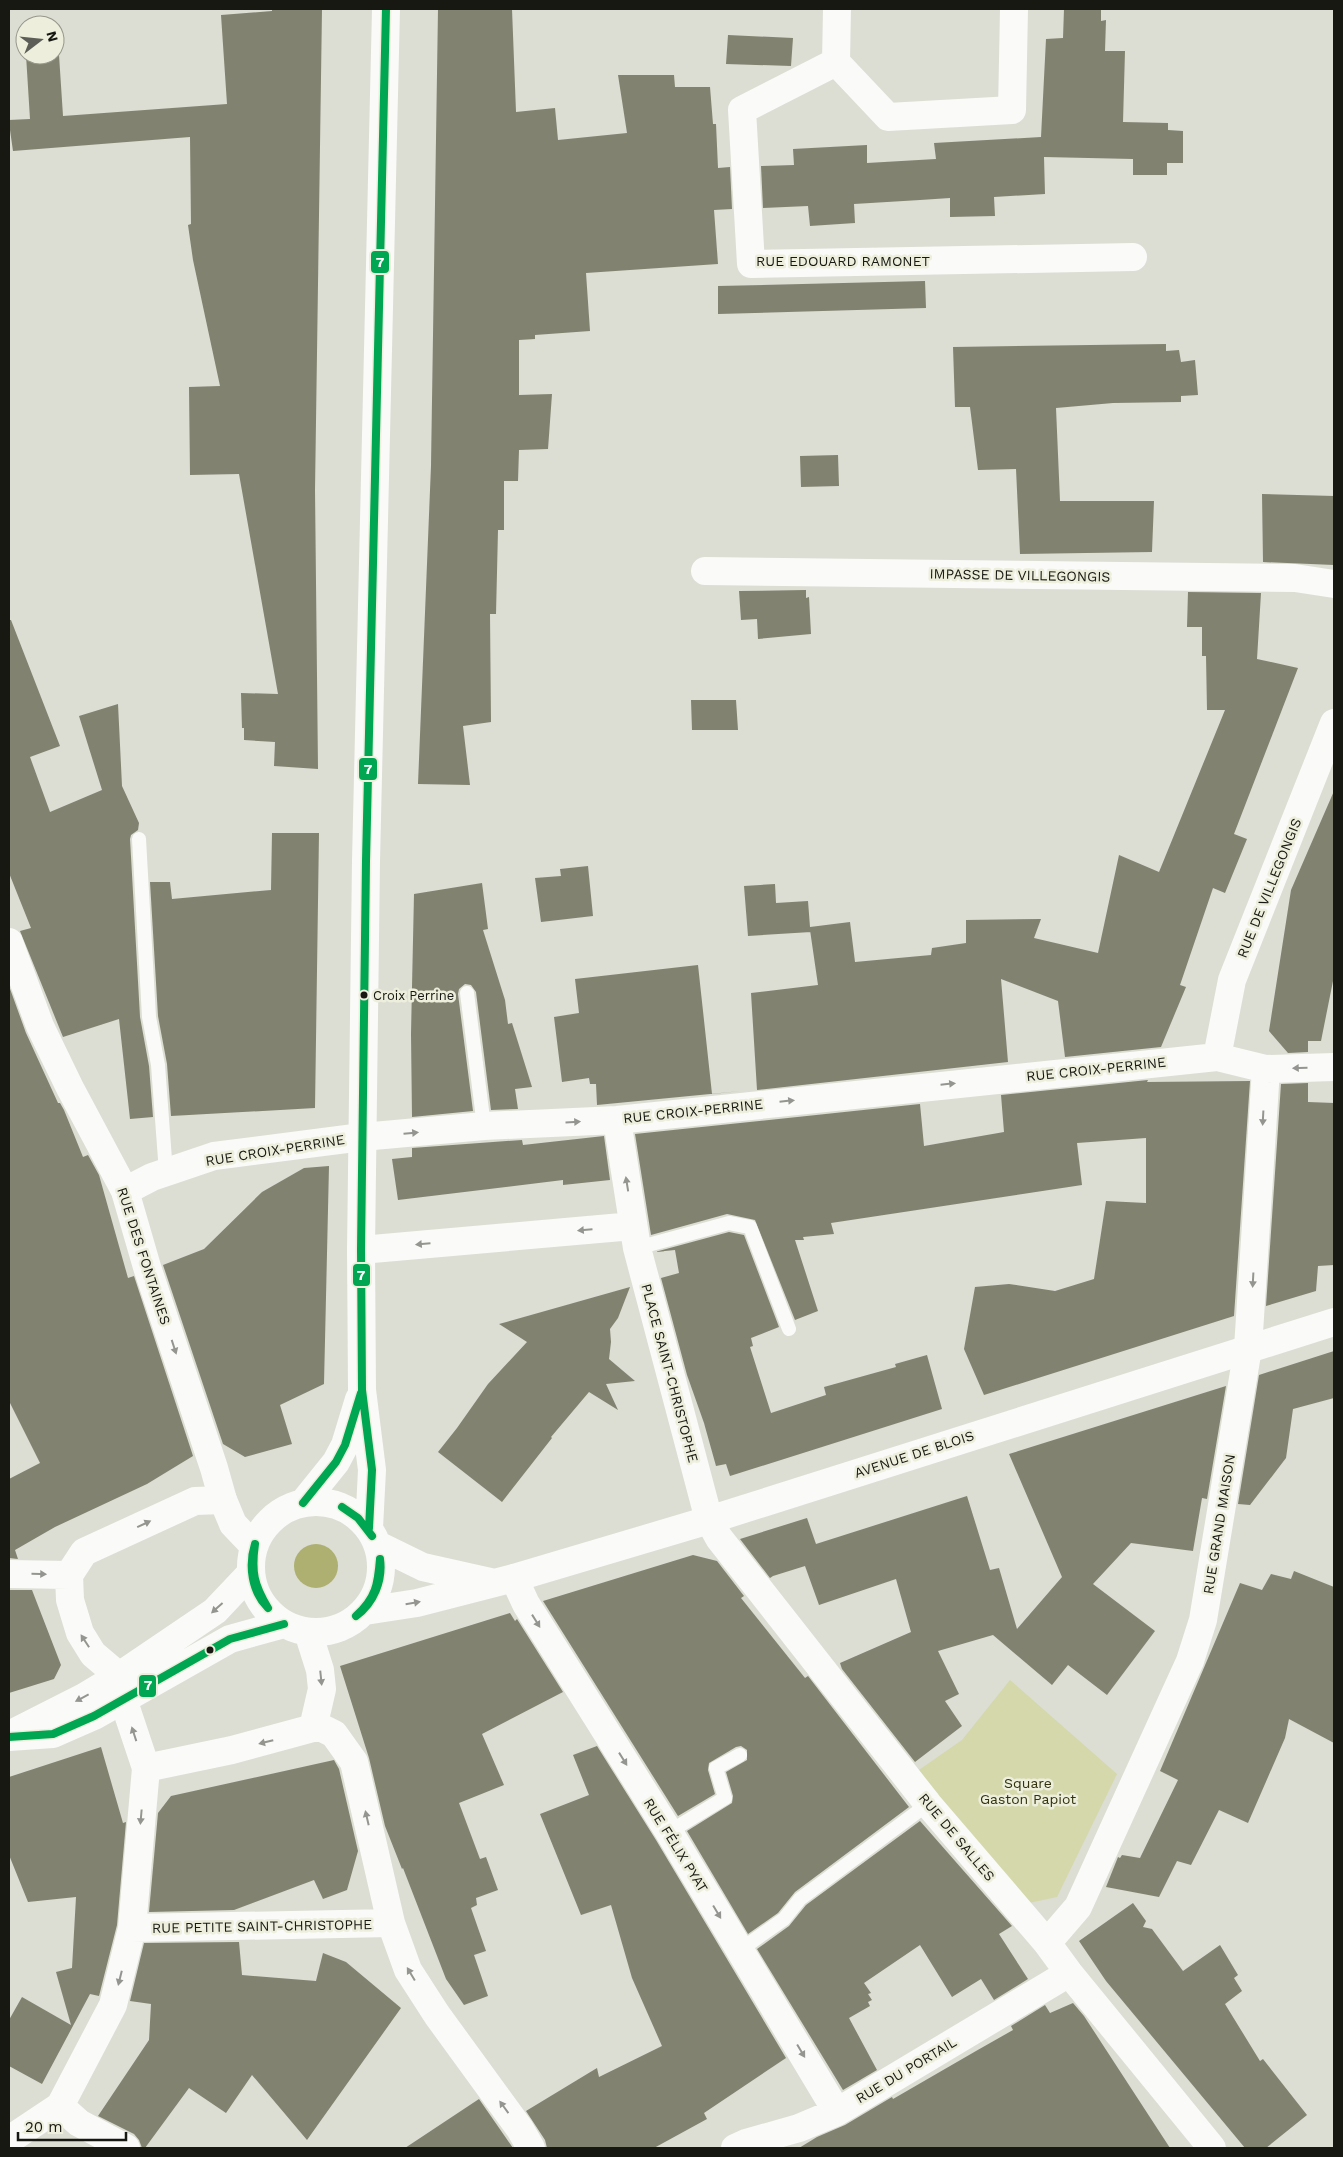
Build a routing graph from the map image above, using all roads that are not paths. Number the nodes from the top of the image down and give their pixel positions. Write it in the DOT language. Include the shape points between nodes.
graph roads {
  1 [pos="386,9"];
  2 [pos="837,9"];
  3 [pos="1014,9"];
  4 [pos="836,62"];
  5 [pos="1133,257"];
  6 [pos="705,571"];
  7 [pos="1334,584"];
  8 [pos="1334,723"];
  9 [pos="139,839"];
  10 [pos="9,942"];
  11 [pos="466,993"];
  12 [pos="1217,1056"];
  13 [pos="1334,1067"];
  14 [pos="1266,1069"];
  15 [pos="616,1120"];
  16 [pos="484,1126"];
  17 [pos="362,1138"];
  18 [pos="166,1173"];
  19 [pos="126,1191"];
  20 [pos="635,1237"];
  21 [pos="361,1250"];
  22 [pos="1334,1322"];
  23 [pos="789,1329"];
  24 [pos="1248,1348"];
  25 [pos="362,1390"];
  26 [pos="223,1500"];
  27 [pos="303,1503"];
  28 [pos="709,1520"];
  29 [pos="373,1537"];
  30 [pos="254,1546"];
  31 [pos="251,1573"];
  32 [pos="9,1574"];
  33 [pos="69,1575"];
  34 [pos="504,1580"];
  35 [pos="365,1611"];
  36 [pos="296,1628"];
  37 [pos="121,1687"];
  38 [pos="313,1728"];
  39 [pos="9,1736"];
  40 [pos="740,1755"];
  41 [pos="146,1768"];
  42 [pos="928,1804"];
  43 [pos="669,1832"];
  44 [pos="391,1924"];
  45 [pos="132,1928"];
  46 [pos="1047,1943"];
  47 [pos="740,1950"];
  48 [pos="1069,1973"];
  49 [pos="60,2106"];
  50 [pos="837,2112"];
  51 [pos="9,2140"];
  52 [pos="126,2148"];
  53 [pos="531,2148"];
  54 [pos="735,2148"];
  55 [pos="1212,2148"];
  1 -- 17 [label="street"];
  2 -- 4 [label="street"];
  3 -- 4 [label="street" via="1012,110 888,117"];
  4 -- 5 [label="street, RUE EDOUARD RAMONET" via="742,110 751,264"];
  6 -- 7 [label="street, IMPASSE DE VILLEGONGIS" via="1295,578"];
  8 -- 12 [label="street, RUE DE VILLEGONGIS" via="1232,980"];
  9 -- 18 [label="lane" via="149,1017 158,1065"];
  10 -- 19 [label="street, RUE DES FONTAINES" via="40,1026"];
  11 -- 16 [label="lane"];
  12 -- 14 [label="street, RUE CROIX-PERRINE"];
  15 -- 12 [label="street, RUE CROIX-PERRINE, one-way"];
  13 -- 14 [label="street, RUE CROIX-PERRINE, one-way"];
  14 -- 24 [label="street, RUE GRAND MAISON, one-way"];
  16 -- 15 [label="street, RUE CROIX-PERRINE, one-way"];
  20 -- 15 [label="street, PLACE SAINT-CHRISTOPHE, one-way"];
  17 -- 16 [label="street, RUE CROIX-PERRINE, one-way"];
  17 -- 18 [label="street, RUE CROIX-PERRINE" via="214,1156"];
  17 -- 21 [label="street"];
  18 -- 19 [label="street, RUE CROIX-PERRINE"];
  19 -- 26 [label="street, RUE DES FONTAINES, one-way" via="147,1267"];
  20 -- 21 [label="street, one-way"];
  20 -- 23 [label="lane" via="729,1223 750,1226"];
  20 -- 28 [label="street, PLACE SAINT-CHRISTOPHE"];
  21 -- 25 [label="street"];
  22 -- 24 [label="street, AVENUE DE BLOIS"];
  24 -- 28 [label="street, AVENUE DE BLOIS"];
  24 -- 46 [label="street, RUE GRAND MAISON" via="1203,1620 1190,1661 1078,1907"];
  25 -- 27 [label="street" via="345,1445 336,1462"];
  25 -- 29 [label="street" via="372,1470"];
  26 -- 30 [label="street, RUE DES FONTAINES" via="233,1524"];
  33 -- 26 [label="street, one-way" via="84,1552 195,1501"];
  27 -- 29 [label="street" via="339,1506 356,1515"];
  27 -- 30 [label="street" via="287,1508 273,1518"];
  28 -- 34 [label="street, AVENUE DE BLOIS"];
  28 -- 42 [label="street, RUE DE SALLES" via="724,1546"];
  29 -- 34 [label="street, AVENUE DE BLOIS" via="423,1567"];
  29 -- 35 [label="street" via="381,1562 380,1580"];
  30 -- 31 [label="street"];
  31 -- 36 [label="street" via="257,1593 268,1611"];
  31 -- 37 [label="street, one-way" via="215,1611"];
  32 -- 33 [label="street, one-way"];
  37 -- 33 [label="street, one-way" via="80,1633 70,1600"];
  35 -- 34 [label="street, AVENUE DE BLOIS, one-way" via="417,1603"];
  34 -- 43 [label="street, RUE FÉLIX PYAT, one-way" via="526,1604"];
  35 -- 36 [label="street" via="353,1621 324,1632"];
  36 -- 37 [label="street" via="230,1638"];
  36 -- 38 [label="street, one-way" via="320,1670 322,1689"];
  37 -- 39 [label="street" via="94,1716 53,1734"];
  41 -- 37 [label="street, one-way"];
  38 -- 41 [label="street, one-way" via="241,1748"];
  44 -- 38 [label="street, RUE PETITE SAINT-CHRISTOPHE, one-way" via="354,1762 334,1734"];
  40 -- 43 [label="lane" via="716,1768 725,1798"];
  41 -- 45 [label="street, one-way"];
  42 -- 46 [label="street, RUE DE SALLES"];
  42 -- 47 [label="lane" via="800,1899 784,1919"];
  43 -- 47 [label="street, RUE FÉLIX PYAT, one-way"];
  44 -- 45 [label="street, RUE PETITE SAINT-CHRISTOPHE"];
  53 -- 44 [label="street, RUE PETITE SAINT-CHRISTOPHE, one-way" via="408,1970"];
  45 -- 49 [label="street, one-way" via="113,2005"];
  46 -- 48 [label="street, RUE DE SALLES"];
  47 -- 50 [label="street, RUE FÉLIX PYAT, one-way"];
  48 -- 50 [label="street, RUE DU PORTAIL"];
  48 -- 55 [label="street, RUE DE SALLES"];
  49 -- 51 [label="street"];
  49 -- 52 [label="street" via="79,2123"];
  50 -- 54 [label="street, RUE DU PORTAIL"];
}
